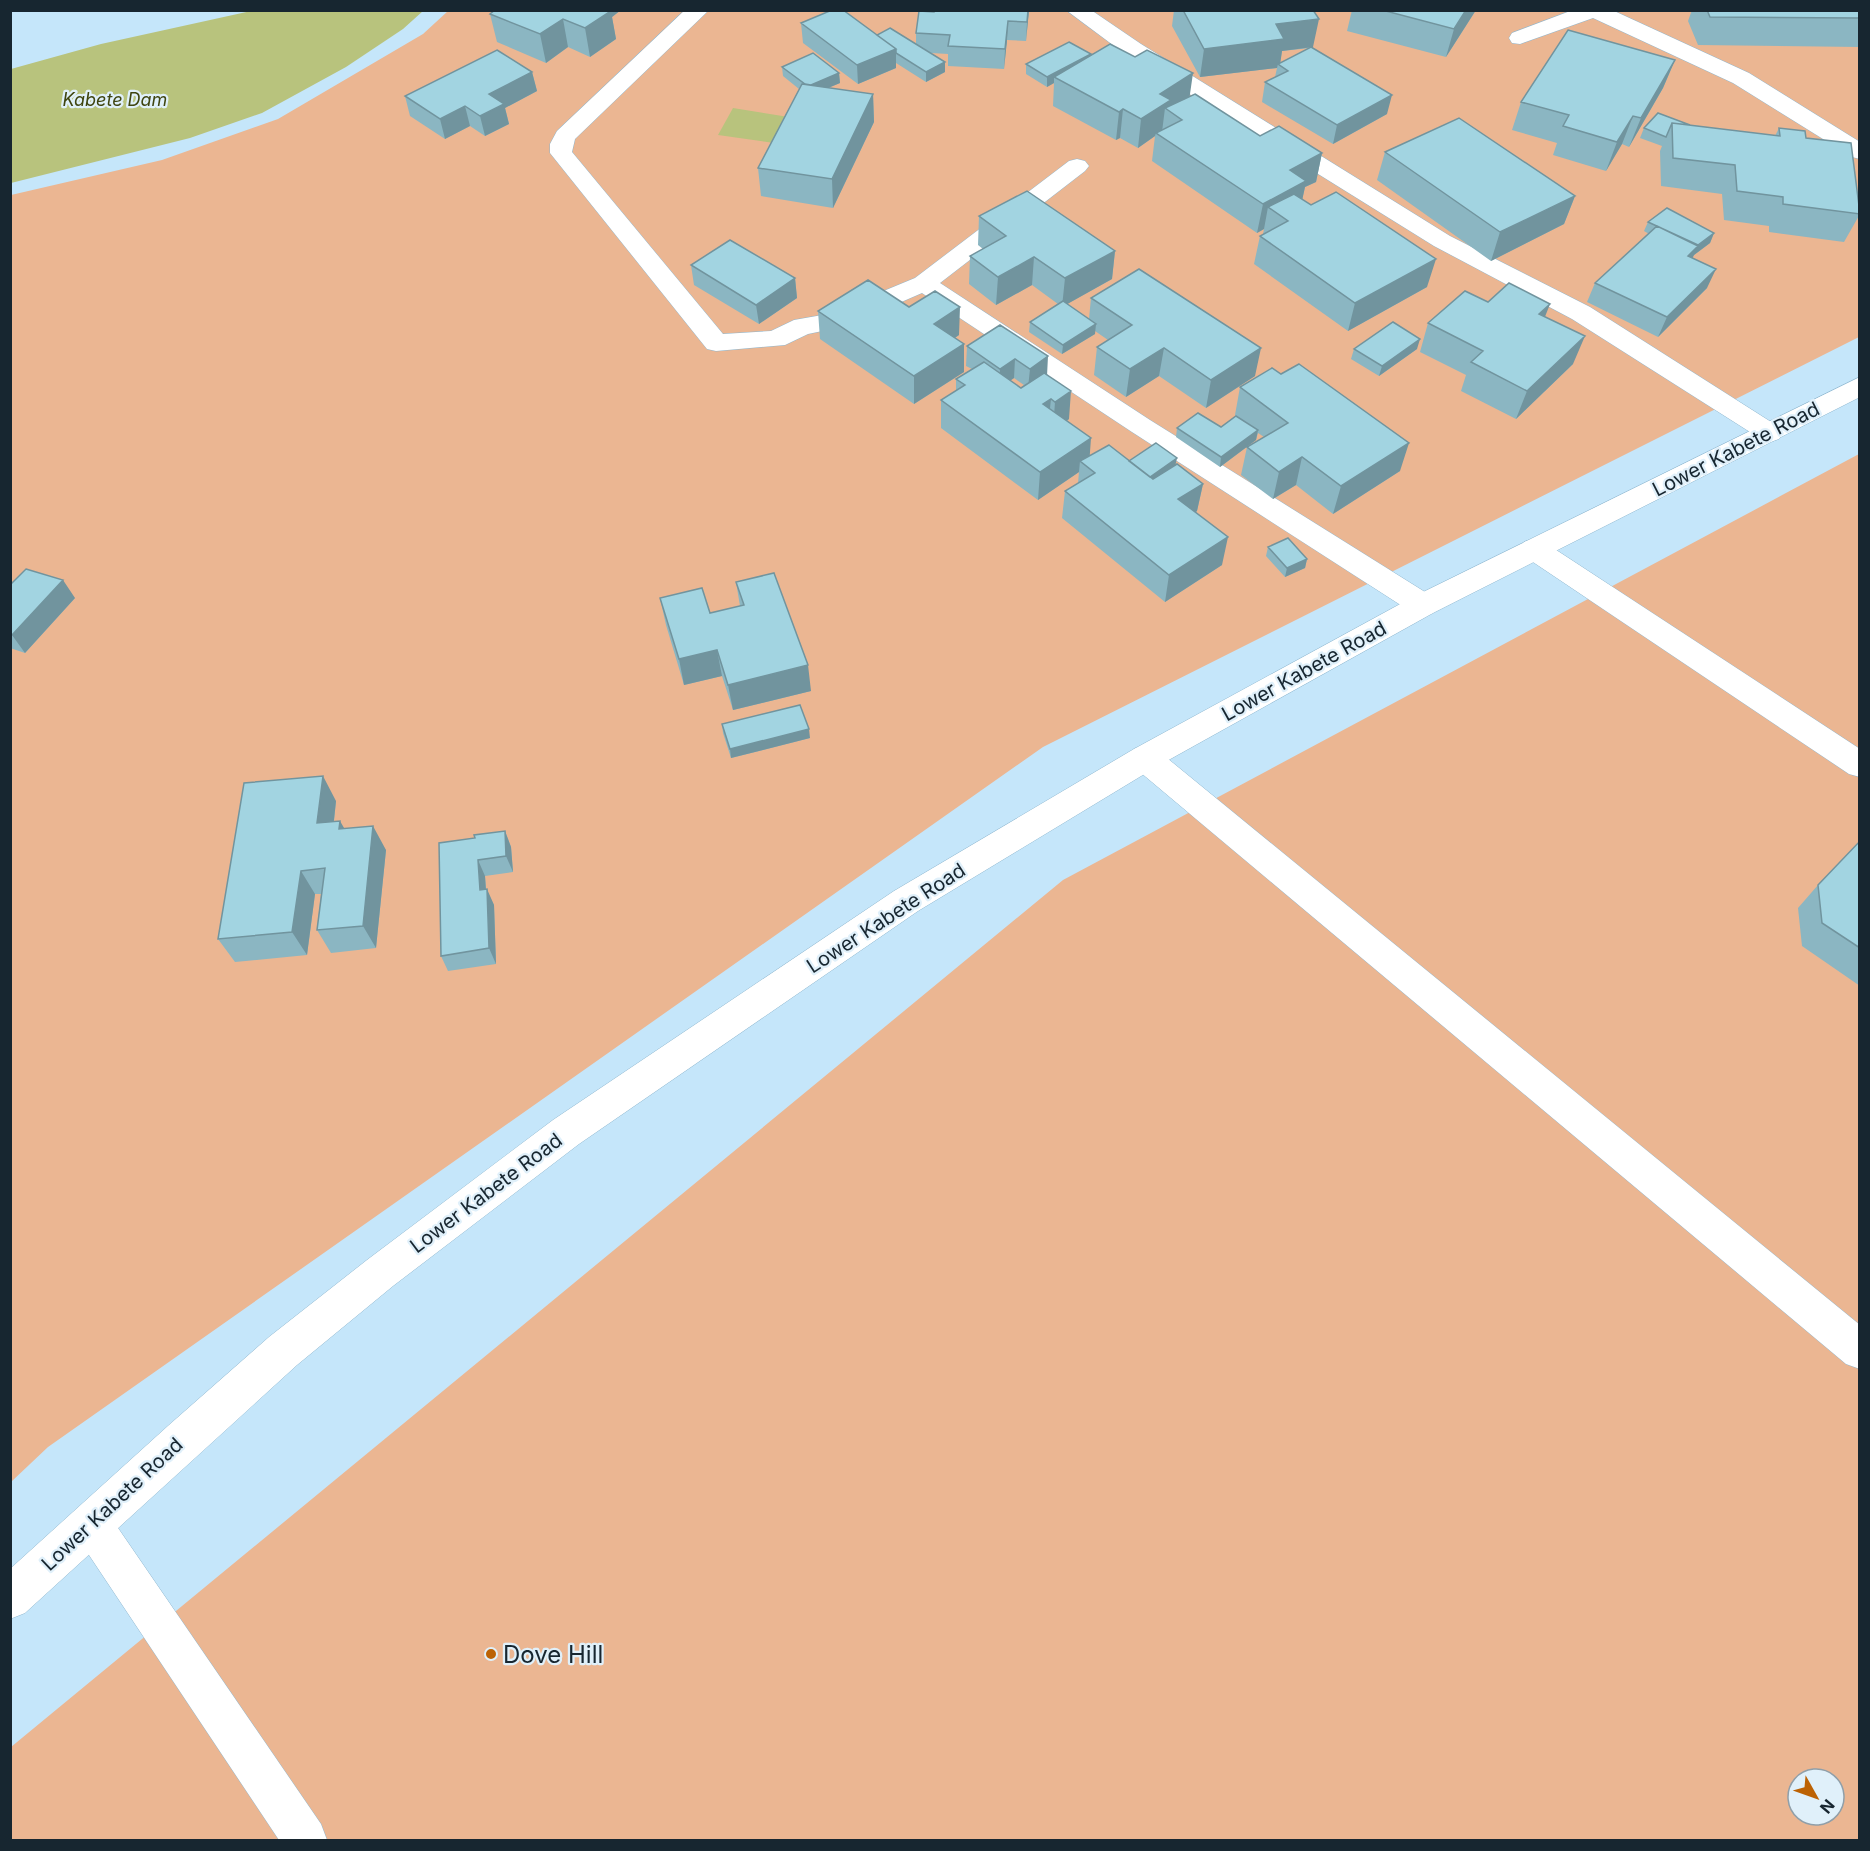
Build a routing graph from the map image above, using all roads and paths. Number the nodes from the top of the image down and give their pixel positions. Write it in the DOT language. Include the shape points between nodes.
graph roads {
  1 [pos="1076,10"];
  2 [pos="1594,10"];
  3 [pos="697,11"];
  4 [pos="1520,38"];
  5 [pos="1860,152"];
  6 [pos="1077,166"];
  7 [pos="924,283"];
  8 [pos="1860,386"];
  9 [pos="1770,433"];
  10 [pos="1534,549"];
  11 [pos="1423,605"];
  12 [pos="1145,758"];
  13 [pos="1860,765"];
  14 [pos="1860,1350"];
  15 [pos="92,1523"];
  16 [pos="10,1598"];
  17 [pos="304,1840"];
  1 -- 9 [label="street" via="1442,241 1581,313"];
  2 -- 4 [label="street"];
  2 -- 5 [label="street" via="1741,78"];
  3 -- 7 [label="street" via="565,136 561,153 716,344 776,339 803,326 837,320"];
  6 -- 7 [label="street"];
  7 -- 11 [label="street"];
  8 -- 9 [label="street, Lower Kabete Road"];
  9 -- 10 [label="street, Lower Kabete Road"];
  10 -- 11 [label="street, Lower Kabete Road"];
  10 -- 13 [label="street"];
  11 -- 12 [label="street, Lower Kabete Road"];
  12 -- 14 [label="street"];
  12 -- 15 [label="street, Lower Kabete Road" via="906,901 566,1132 284,1351"];
  15 -- 16 [label="street, Lower Kabete Road"];
  15 -- 17 [label="street"];
}
